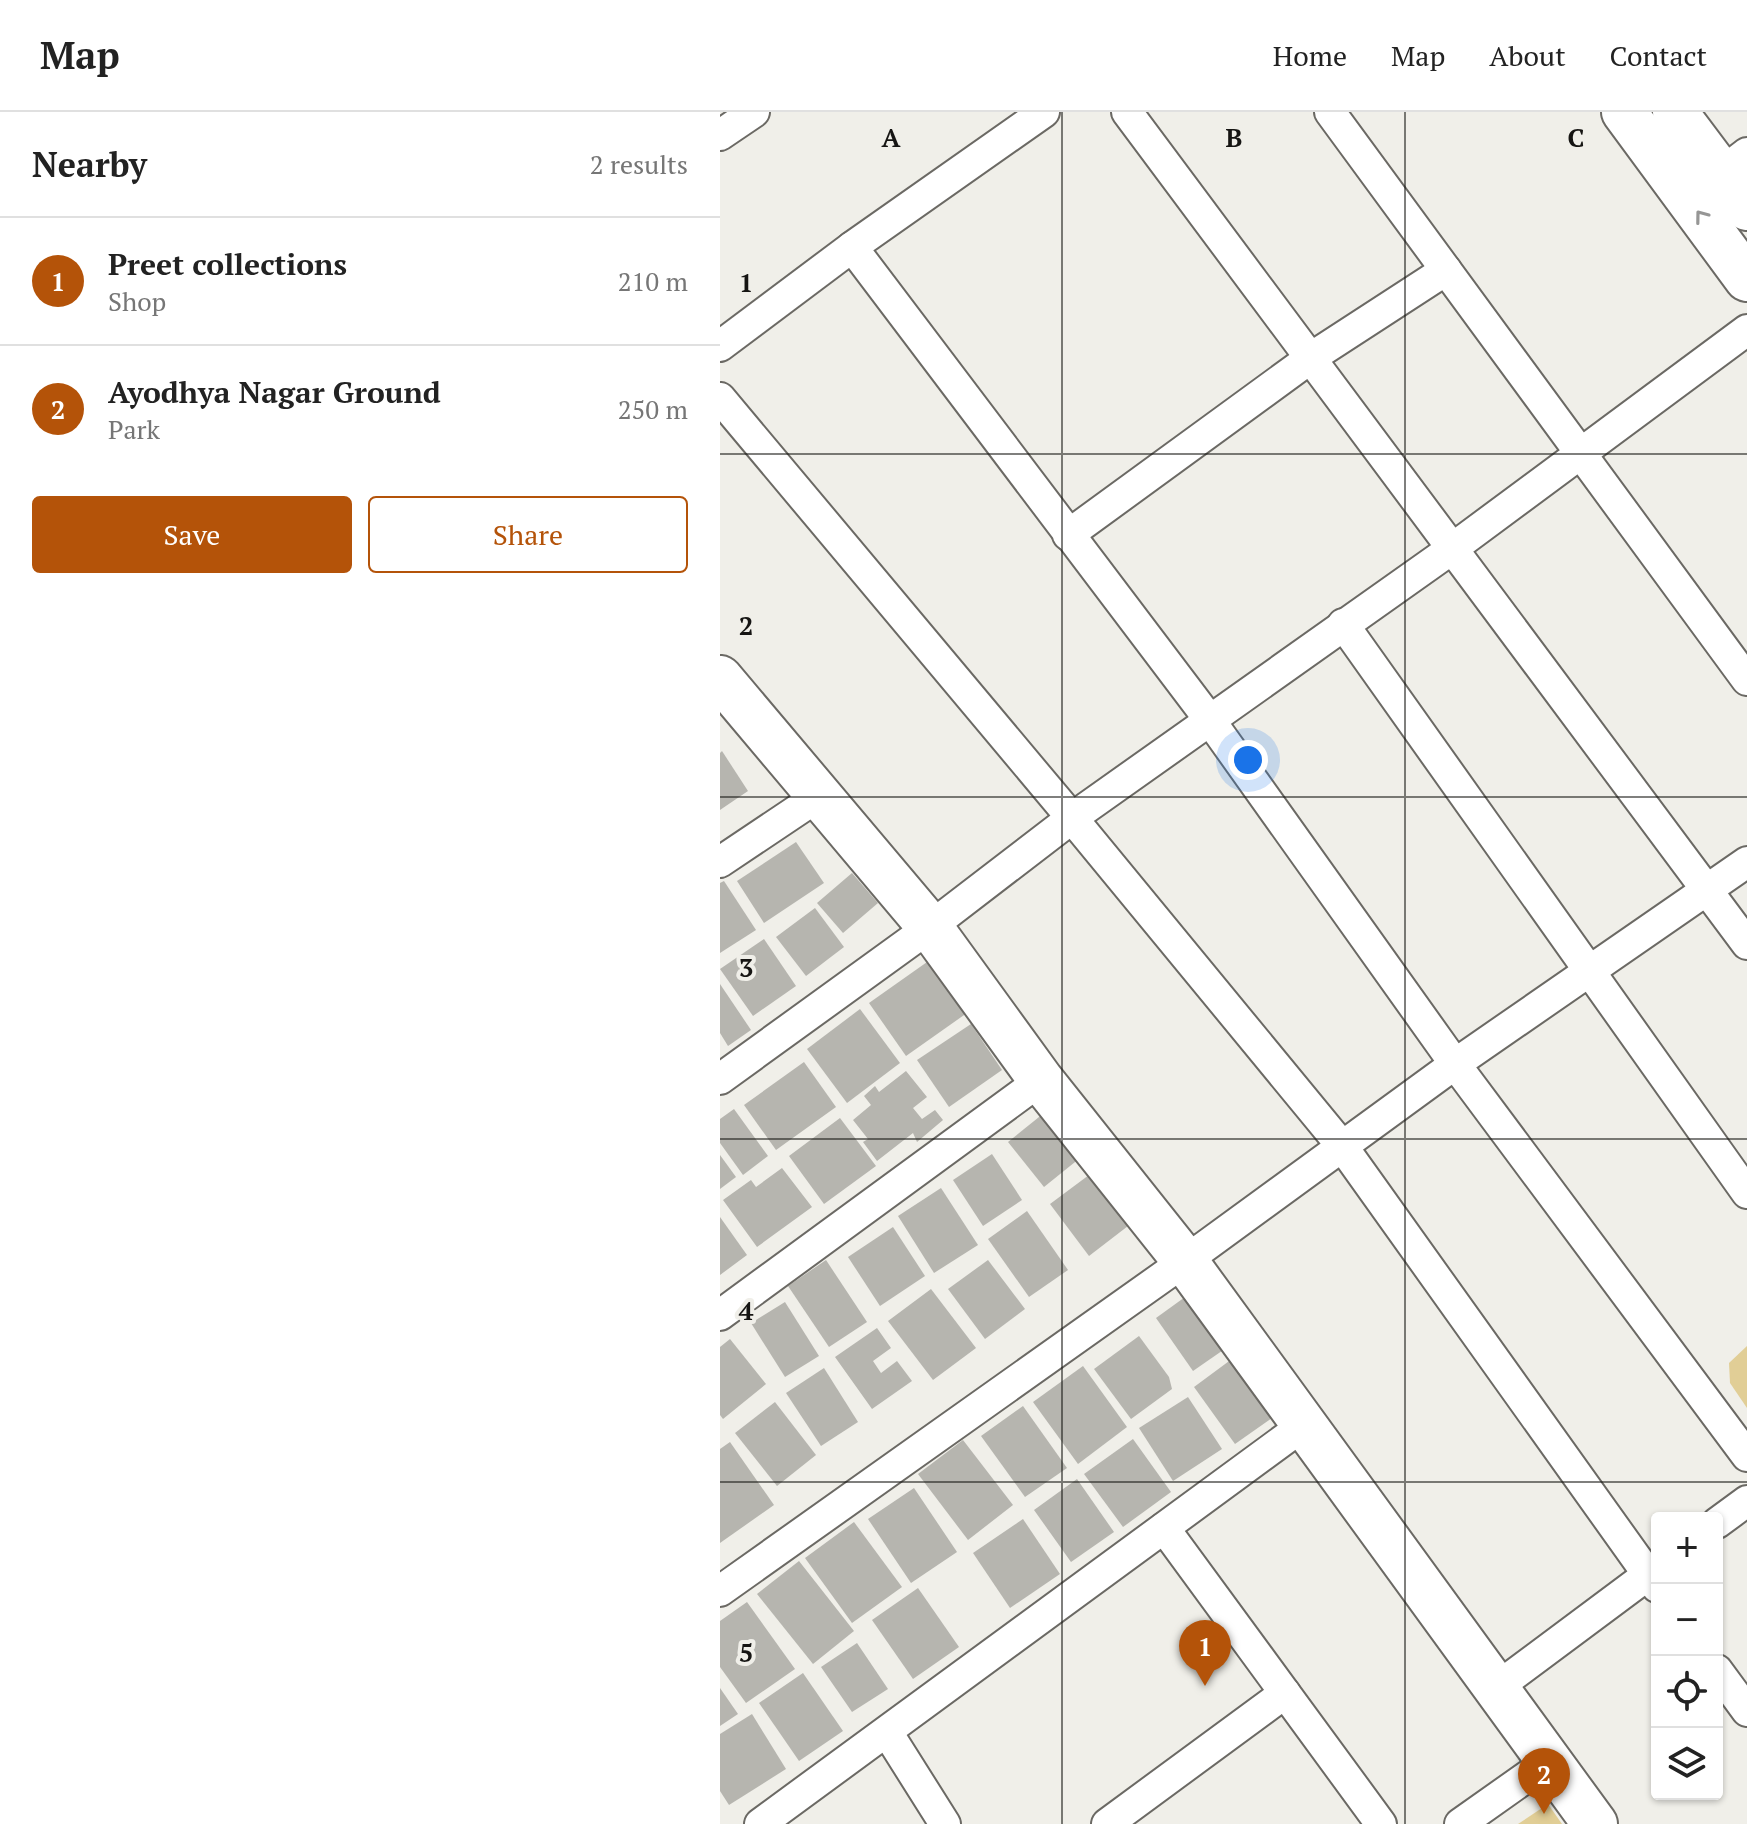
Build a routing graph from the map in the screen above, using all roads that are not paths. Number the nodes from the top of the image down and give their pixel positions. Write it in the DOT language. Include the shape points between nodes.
graph roads {
  1 [pos="754,112"];
  2 [pos="1044,112"];
  3 [pos="1127,112"];
  4 [pos="1330,112"];
  5 [pos="1624,112"];
  6 [pos="1675,112"];
  7 [pos="720,135"];
  8 [pos="1734,163"];
  9 [pos="1747,208"];
  10 [pos="852,247"];
  11 [pos="1446,270"];
  12 [pos="1747,279"];
  13 [pos="1747,330"];
  14 [pos="720,346"];
  15 [pos="1312,357"];
  16 [pos="720,398"];
  17 [pos="1580,453"];
  18 [pos="1068,535"];
  19 [pos="1453,548"];
  20 [pos="1343,624"];
  21 [pos="720,678"];
  22 [pos="1747,680"];
  23 [pos="1209,719"];
  24 [pos="820,795"];
  25 [pos="1072,818"];
  26 [pos="720,862"];
  27 [pos="1747,862"];
  28 [pos="1708,890"];
  29 [pos="930,927"];
  30 [pos="1747,944"];
  31 [pos="1589,971"];
  32 [pos="1455,1064"];
  33 [pos="720,1079"];
  34 [pos="1041,1080"];
  35 [pos="1342,1146"];
  36 [pos="1747,1193"];
  37 [pos="1185,1261"];
  38 [pos="720,1315"];
  39 [pos="1304,1425"];
  40 [pos="1747,1456"];
  41 [pos="1747,1501"];
  42 [pos="1723,1519"];
  43 [pos="1164,1528"];
  44 [pos="1651,1573"];
  45 [pos="1651,1579"];
  46 [pos="720,1591"];
  47 [pos="1723,1678"];
  48 [pos="1496,1688"];
  49 [pos="1285,1693"];
  50 [pos="1747,1711"];
  51 [pos="887,1732"];
  52 [pos="1549,1761"];
  53 [pos="760,1824"];
  54 [pos="945,1824"];
  55 [pos="1107,1824"];
  56 [pos="1381,1824"];
  57 [pos="1460,1824"];
  58 [pos="1595,1824"];
  1 -- 7 [label="street"];
  2 -- 10 [label="street"];
  3 -- 15 [label="street"];
  4 -- 11 [label="street"];
  12 -- 5 [label="street, one-way"];
  6 -- 8 [label="street"];
  8 -- 9 [label="street"];
  10 -- 14 [label="street"];
  10 -- 18 [label="street"];
  11 -- 15 [label="street"];
  11 -- 17 [label="street"];
  13 -- 17 [label="street"];
  15 -- 18 [label="street"];
  15 -- 19 [label="street"];
  16 -- 25 [label="street"];
  17 -- 19 [label="street"];
  17 -- 22 [label="street"];
  18 -- 23 [label="street"];
  19 -- 20 [label="street"];
  19 -- 28 [label="street"];
  20 -- 23 [label="street"];
  20 -- 31 [label="street"];
  21 -- 24 [label="street"];
  23 -- 25 [label="street"];
  23 -- 32 [label="street"];
  24 -- 26 [label="street"];
  24 -- 29 [label="street"];
  25 -- 29 [label="street"];
  25 -- 35 [label="street"];
  27 -- 28 [label="street"];
  28 -- 30 [label="street"];
  28 -- 31 [label="street"];
  29 -- 33 [label="street"];
  29 -- 34 [label="street"];
  31 -- 32 [label="street"];
  31 -- 36 [label="street"];
  32 -- 35 [label="street"];
  32 -- 40 [label="street"];
  34 -- 37 [label="street"];
  34 -- 38 [label="street"];
  35 -- 37 [label="street"];
  35 -- 44 [label="street"];
  37 -- 39 [label="street"];
  37 -- 46 [label="street"];
  39 -- 43 [label="street"];
  39 -- 48 [label="street"];
  41 -- 42 [label="street"];
  43 -- 49 [label="street"];
  43 -- 51 [label="street"];
  45 -- 48 [label="street"];
  47 -- 50 [label="street"];
  48 -- 52 [label="street"];
  49 -- 55 [label="street"];
  49 -- 56 [label="street"];
  51 -- 53 [label="street"];
  51 -- 54 [label="street"];
  52 -- 57 [label="street"];
  52 -- 58 [label="street"];
}
